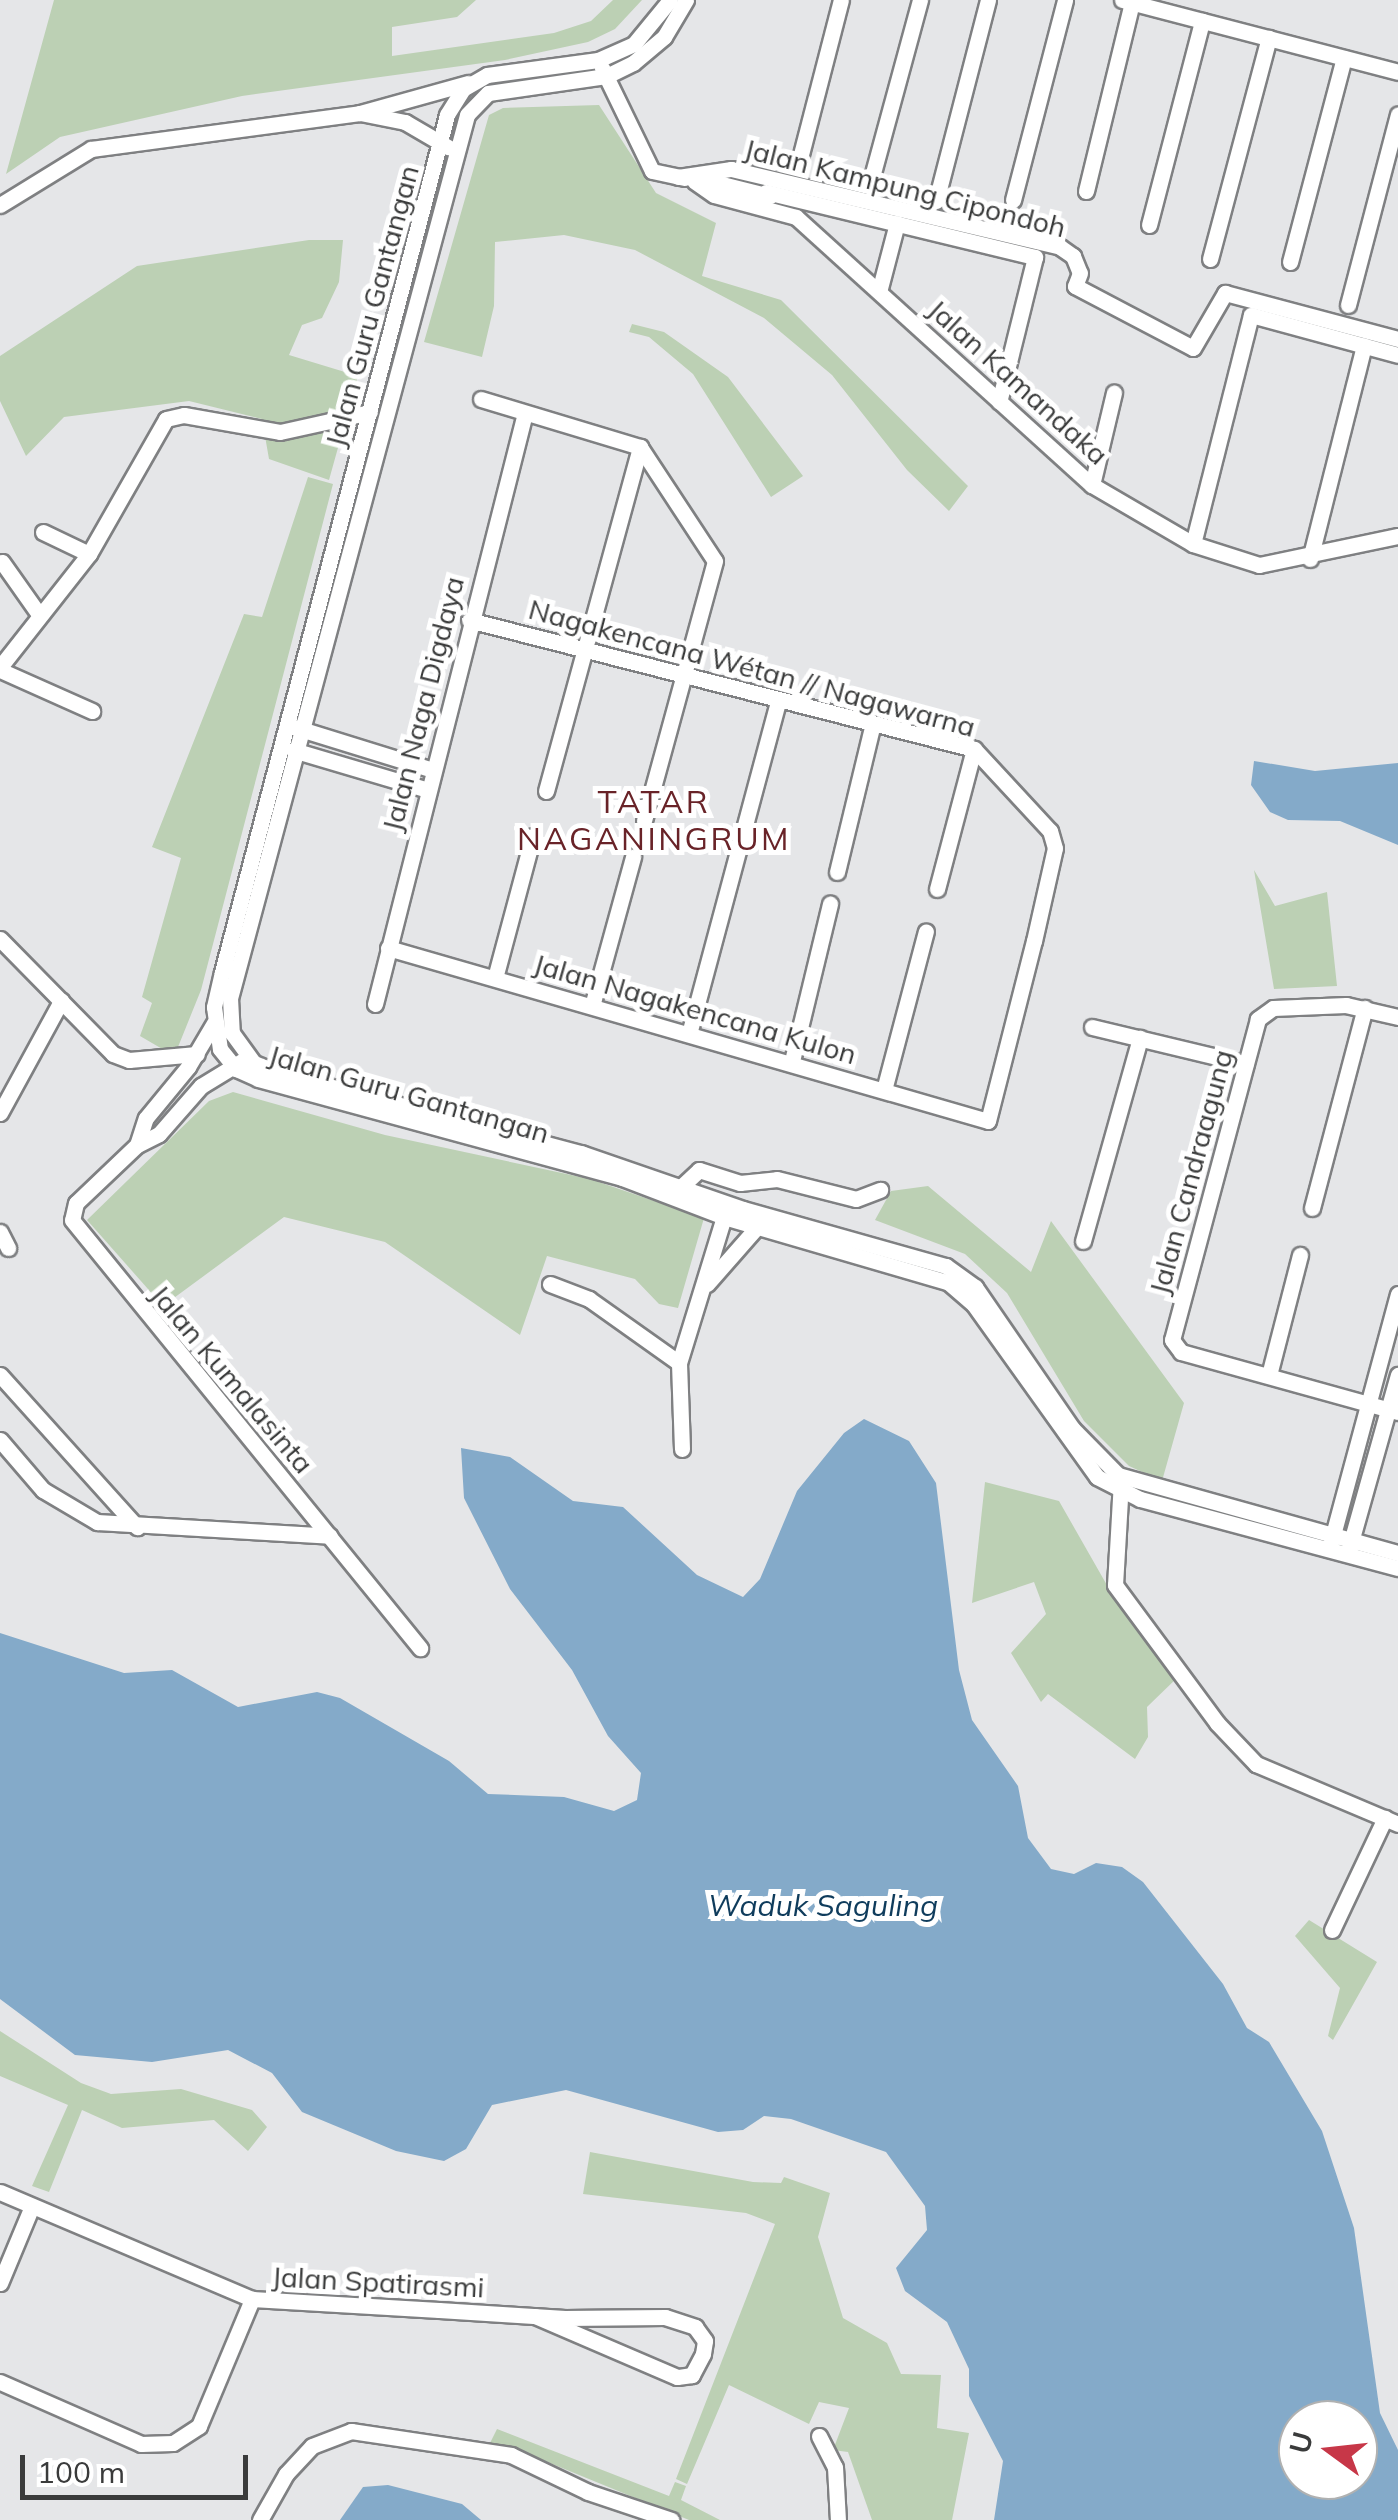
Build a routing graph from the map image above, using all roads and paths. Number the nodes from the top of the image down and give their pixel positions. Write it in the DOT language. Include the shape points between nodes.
graph roads {
  1 [pos="670,0"];
  2 [pos="686,0"];
  3 [pos="841,0"];
  4 [pos="920,0"];
  5 [pos="988,0"];
  6 [pos="1065,0"];
  7 [pos="1127,1"];
  8 [pos="1157,4"];
  9 [pos="1181,8"];
  10 [pos="1202,21"];
  11 [pos="1269,38"];
  12 [pos="1344,58"];
  13 [pos="598,60"];
  14 [pos="1398,72"];
  15 [pos="606,76"];
  16 [pos="474,81"];
  17 [pos="360,112"];
  18 [pos="1398,114"];
  19 [pos="440,142"];
  20 [pos="456,152"];
  21 [pos="799,162"];
  22 [pos="686,179"];
  23 [pos="870,184"];
  24 [pos="1086,190"];
  25 [pos="766,192"];
  26 [pos="1013,200"];
  27 [pos="936,201"];
  28 [pos="0,205"];
  29 [pos="796,218"];
  30 [pos="896,224"];
  31 [pos="1149,225"];
  32 [pos="1210,259"];
  33 [pos="1290,262"];
  34 [pos="880,288"];
  35 [pos="1348,306"];
  36 [pos="1398,339"];
  37 [pos="1364,346"];
  38 [pos="1398,354"];
  39 [pos="1114,392"];
  40 [pos="482,399"];
  41 [pos="999,402"];
  42 [pos="370,412"];
  43 [pos="524,417"];
  44 [pos="640,447"];
  45 [pos="1092,485"];
  46 [pos="43,532"];
  47 [pos="1398,536"];
  48 [pos="1193,544"];
  49 [pos="89,554"];
  50 [pos="1310,558"];
  51 [pos="2,562"];
  52 [pos="38,613"];
  53 [pos="469,620"];
  54 [pos="584,650"];
  55 [pos="0,668"];
  56 [pos="684,677"];
  57 [pos="778,702"];
  58 [pos="92,711"];
  59 [pos="285,724"];
  60 [pos="872,726"];
  61 [pos="303,730"];
  62 [pos="280,746"];
  63 [pos="974,749"];
  64 [pos="298,752"];
  65 [pos="432,770"];
  66 [pos="428,790"];
  67 [pos="546,791"];
  68 [pos="644,820"];
  69 [pos="533,836"];
  70 [pos="634,856"];
  71 [pos="837,872"];
  72 [pos="937,890"];
  73 [pos="830,904"];
  74 [pos="926,932"];
  75 [pos="0,939"];
  76 [pos="388,948"];
  77 [pos="494,978"];
  78 [pos="61,1001"];
  79 [pos="375,1004"];
  80 [pos="592,1006"];
  81 [pos="1364,1008"];
  82 [pos="229,1010"];
  83 [pos="1398,1017"];
  84 [pos="214,1022"];
  85 [pos="1092,1027"];
  86 [pos="688,1034"];
  87 [pos="1140,1038"];
  88 [pos="197,1054"];
  89 [pos="246,1054"];
  90 [pos="792,1061"];
  91 [pos="1246,1064"];
  92 [pos="236,1069"];
  93 [pos="884,1090"];
  94 [pos="0,1113"];
  95 [pos="988,1121"];
  96 [pos="137,1145"];
  97 [pos="683,1185"];
  98 [pos="880,1190"];
  99 [pos="1312,1208"];
  100 [pos="724,1218"];
  101 [pos="757,1227"];
  102 [pos="0,1232"];
  103 [pos="1083,1240"];
  104 [pos="8,1248"];
  105 [pos="1300,1255"];
  106 [pos="550,1284"];
  107 [pos="704,1287"];
  108 [pos="1398,1294"];
  109 [pos="680,1363"];
  110 [pos="1269,1375"];
  111 [pos="1398,1375"];
  112 [pos="0,1376"];
  113 [pos="1369,1404"];
  114 [pos="1393,1410"];
  115 [pos="0,1440"];
  116 [pos="682,1449"];
  117 [pos="1121,1484"];
  118 [pos="137,1528"];
  119 [pos="330,1536"];
  120 [pos="1330,1544"];
  121 [pos="1350,1548"];
  122 [pos="1398,1553"];
  123 [pos="1398,1568"];
  124 [pos="420,1648"];
  125 [pos="1391,1821"];
  126 [pos="1332,1930"];
  127 [pos="0,2192"];
  128 [pos="32,2206"];
  129 [pos="0,2283"];
  130 [pos="252,2300"];
  131 [pos="535,2316"];
  132 [pos="0,2382"];
  133 [pos="820,2436"];
  134 [pos="260,2520"];
  135 [pos="671,2520"];
  136 [pos="838,2520"];
  1 -- 13 [label="street" via="647,35"];
  2 -- 15 [label="street, Jalan Guru Gantangan" via="653,48"];
  3 -- 21 [label="street"];
  4 -- 23 [label="street"];
  5 -- 27 [label="street"];
  6 -- 26 [label="street"];
  7 -- 8 [label="street"];
  7 -- 24 [label="street"];
  8 -- 9 [label="street"];
  9 -- 10 [label="street"];
  10 -- 11 [label="street"];
  10 -- 31 [label="street"];
  11 -- 12 [label="street"];
  11 -- 32 [label="street"];
  12 -- 14 [label="street"];
  12 -- 33 [label="street"];
  13 -- 15 [label="street"];
  13 -- 16 [label="street"];
  15 -- 20 [label="street, Jalan Guru Gantangan" via="488,93 467,115"];
  15 -- 22 [label="street, Jalan Kamandaka" via="652,171"];
  16 -- 17 [label="street"];
  16 -- 19 [label="street, Jalan Guru Gantangan" via="453,102"];
  17 -- 19 [label="street" via="405,122"];
  17 -- 28 [label="street" via="91,149"];
  18 -- 35 [label="street"];
  19 -- 20 [label="street"];
  19 -- 42 [label="street, Jalan Guru Gantangan"];
  20 -- 61 [label="street, Jalan Guru Gantangan"];
  22 -- 25 [label="street, Jalan Kamandaka" via="718,179"];
  22 -- 29 [label="street, Jalan Kamandaka"];
  22 -- 36 [label="street, Jalan Kampung Cipondoh" via="731,169 1060,247 1074,256 1080,274 1075,286 1193,348 1226,293"];
  25 -- 29 [label="street, Jalan Kamandaka"];
  25 -- 30 [label="street"];
  29 -- 34 [label="street, Jalan Kamandaka"];
  30 -- 34 [label="street"];
  30 -- 41 [label="street" via="1035,257"];
  34 -- 41 [label="street, Jalan Kamandaka"];
  37 -- 38 [label="street"];
  37 -- 48 [label="street" via="1251,315"];
  37 -- 50 [label="street"];
  39 -- 45 [label="street"];
  40 -- 43 [label="street"];
  41 -- 45 [label="street, Jalan Kamandaka"];
  42 -- 49 [label="street" via="280,432 184,415 166,419"];
  42 -- 59 [label="street, Jalan Guru Gantangan"];
  43 -- 44 [label="street"];
  43 -- 53 [label="street, Jalan Naga Digdaya"];
  44 -- 54 [label="street"];
  44 -- 56 [label="street" via="715,561"];
  45 -- 48 [label="street, Jalan Kamandaka"];
  46 -- 49 [label="street"];
  47 -- 50 [label="street, Jalan Kamandaka"];
  48 -- 50 [label="street, Jalan Kamandaka" via="1259,565"];
  49 -- 52 [label="street"];
  51 -- 52 [label="street"];
  52 -- 55 [label="street"];
  53 -- 54 [label="street, Nagakencana Wétan // Nagawarna"];
  53 -- 65 [label="street, Jalan Naga Digdaya"];
  54 -- 56 [label="street, Nagakencana Wétan // Nagawarna"];
  54 -- 67 [label="street"];
  55 -- 58 [label="street"];
  56 -- 57 [label="street, Nagakencana Wétan // Nagawarna"];
  56 -- 68 [label="street"];
  57 -- 60 [label="street, Nagakencana Wétan // Nagawarna"];
  57 -- 86 [label="street"];
  59 -- 61 [label="street"];
  59 -- 62 [label="street, Jalan Guru Gantangan"];
  60 -- 63 [label="street, Nagakencana Wétan // Nagawarna"];
  60 -- 71 [label="street"];
  61 -- 64 [label="street, Jalan Guru Gantangan"];
  61 -- 65 [label="street"];
  62 -- 64 [label="street"];
  62 -- 84 [label="street, Jalan Guru Gantangan"];
  63 -- 72 [label="street"];
  63 -- 95 [label="street, Nagakencana Wétan // Nagawarna" via="1050,831 1055,848"];
  64 -- 66 [label="street"];
  64 -- 82 [label="street, Jalan Guru Gantangan"];
  65 -- 66 [label="street, Jalan Naga Digdaya"];
  66 -- 76 [label="street, Jalan Naga Digdaya"];
  69 -- 77 [label="street"];
  70 -- 80 [label="street"];
  73 -- 90 [label="street"];
  74 -- 93 [label="street"];
  75 -- 78 [label="street"];
  76 -- 77 [label="street, Jalan Nagakencana Kulon"];
  76 -- 79 [label="street, Jalan Naga Digdaya"];
  77 -- 80 [label="street, Jalan Nagakencana Kulon"];
  78 -- 88 [label="street" via="124,1060"];
  78 -- 94 [label="street"];
  80 -- 86 [label="street, Jalan Nagakencana Kulon"];
  81 -- 83 [label="street"];
  81 -- 91 [label="street, Jalan Candraagung" via="1264,1012"];
  81 -- 99 [label="street"];
  82 -- 84 [label="street"];
  82 -- 89 [label="street, Jalan Guru Gantangan" via="232,1033"];
  84 -- 88 [label="street"];
  84 -- 92 [label="street, Jalan Guru Gantangan" via="220,1049"];
  85 -- 87 [label="street"];
  86 -- 90 [label="street, Jalan Nagakencana Kulon"];
  87 -- 91 [label="street"];
  87 -- 103 [label="street"];
  88 -- 96 [label="street" via="146,1118"];
  89 -- 92 [label="street"];
  89 -- 97 [label="street, Jalan Guru Gantangan" via="276,1072"];
  90 -- 93 [label="street, Jalan Nagakencana Kulon"];
  91 -- 110 [label="street, Jalan Candraagung" via="1174,1346"];
  92 -- 96 [label="street" via="201,1086 158,1134"];
  92 -- 100 [label="street, Jalan Guru Gantangan" via="622,1178"];
  93 -- 95 [label="street, Jalan Nagakencana Kulon"];
  96 -- 119 [label="street, Jalan Kumalasinta" via="76,1203 72,1220"];
  97 -- 98 [label="street" via="699,1170 740,1184 777,1179 856,1199"];
  97 -- 117 [label="street, Jalan Guru Gantangan" via="964,1276"];
  100 -- 101 [label="street, Jalan Guru Gantangan"];
  100 -- 107 [label="street"];
  101 -- 107 [label="street"];
  101 -- 117 [label="street, Jalan Guru Gantangan" via="949,1284 974,1305 1085,1465"];
  102 -- 104 [label="street"];
  105 -- 110 [label="street"];
  106 -- 109 [label="street" via="589,1299"];
  107 -- 109 [label="street"];
  108 -- 113 [label="street"];
  109 -- 116 [label="street"];
  110 -- 113 [label="street"];
  111 -- 114 [label="street"];
  112 -- 118 [label="street"];
  113 -- 114 [label="street"];
  113 -- 120 [label="street"];
  114 -- 121 [label="street"];
  115 -- 118 [label="street" via="72,1512"];
  117 -- 120 [label="street, Jalan Guru Gantangan"];
  117 -- 125 [label="street" via="1115,1586 1218,1723 1256,1764"];
  118 -- 119 [label="street"];
  119 -- 124 [label="street, Jalan Kumalasinta"];
  120 -- 121 [label="street, Jalan Guru Gantangan"];
  121 -- 122 [label="street, Jalan Guru Gantangan"];
  121 -- 123 [label="street, Jalan Guru Gantangan"];
  125 -- 126 [label="street"];
  127 -- 128 [label="street, Jalan Spatirasmi"];
  128 -- 129 [label="street"];
  128 -- 130 [label="street, Jalan Spatirasmi"];
  130 -- 131 [label="street, Jalan Spatirasmi"];
  130 -- 132 [label="street" via="198,2426 174,2443 141,2444"];
  131 -- 131 [label="street, Jalan Spatirasmi" via="665,2317 695,2327 705,2340 692,2375 677,2377"];
  133 -- 136 [label="street" via="835,2467"];
  134 -- 135 [label="street" via="286,2474 312,2446 352,2430 511,2455 588,2492"];
}
